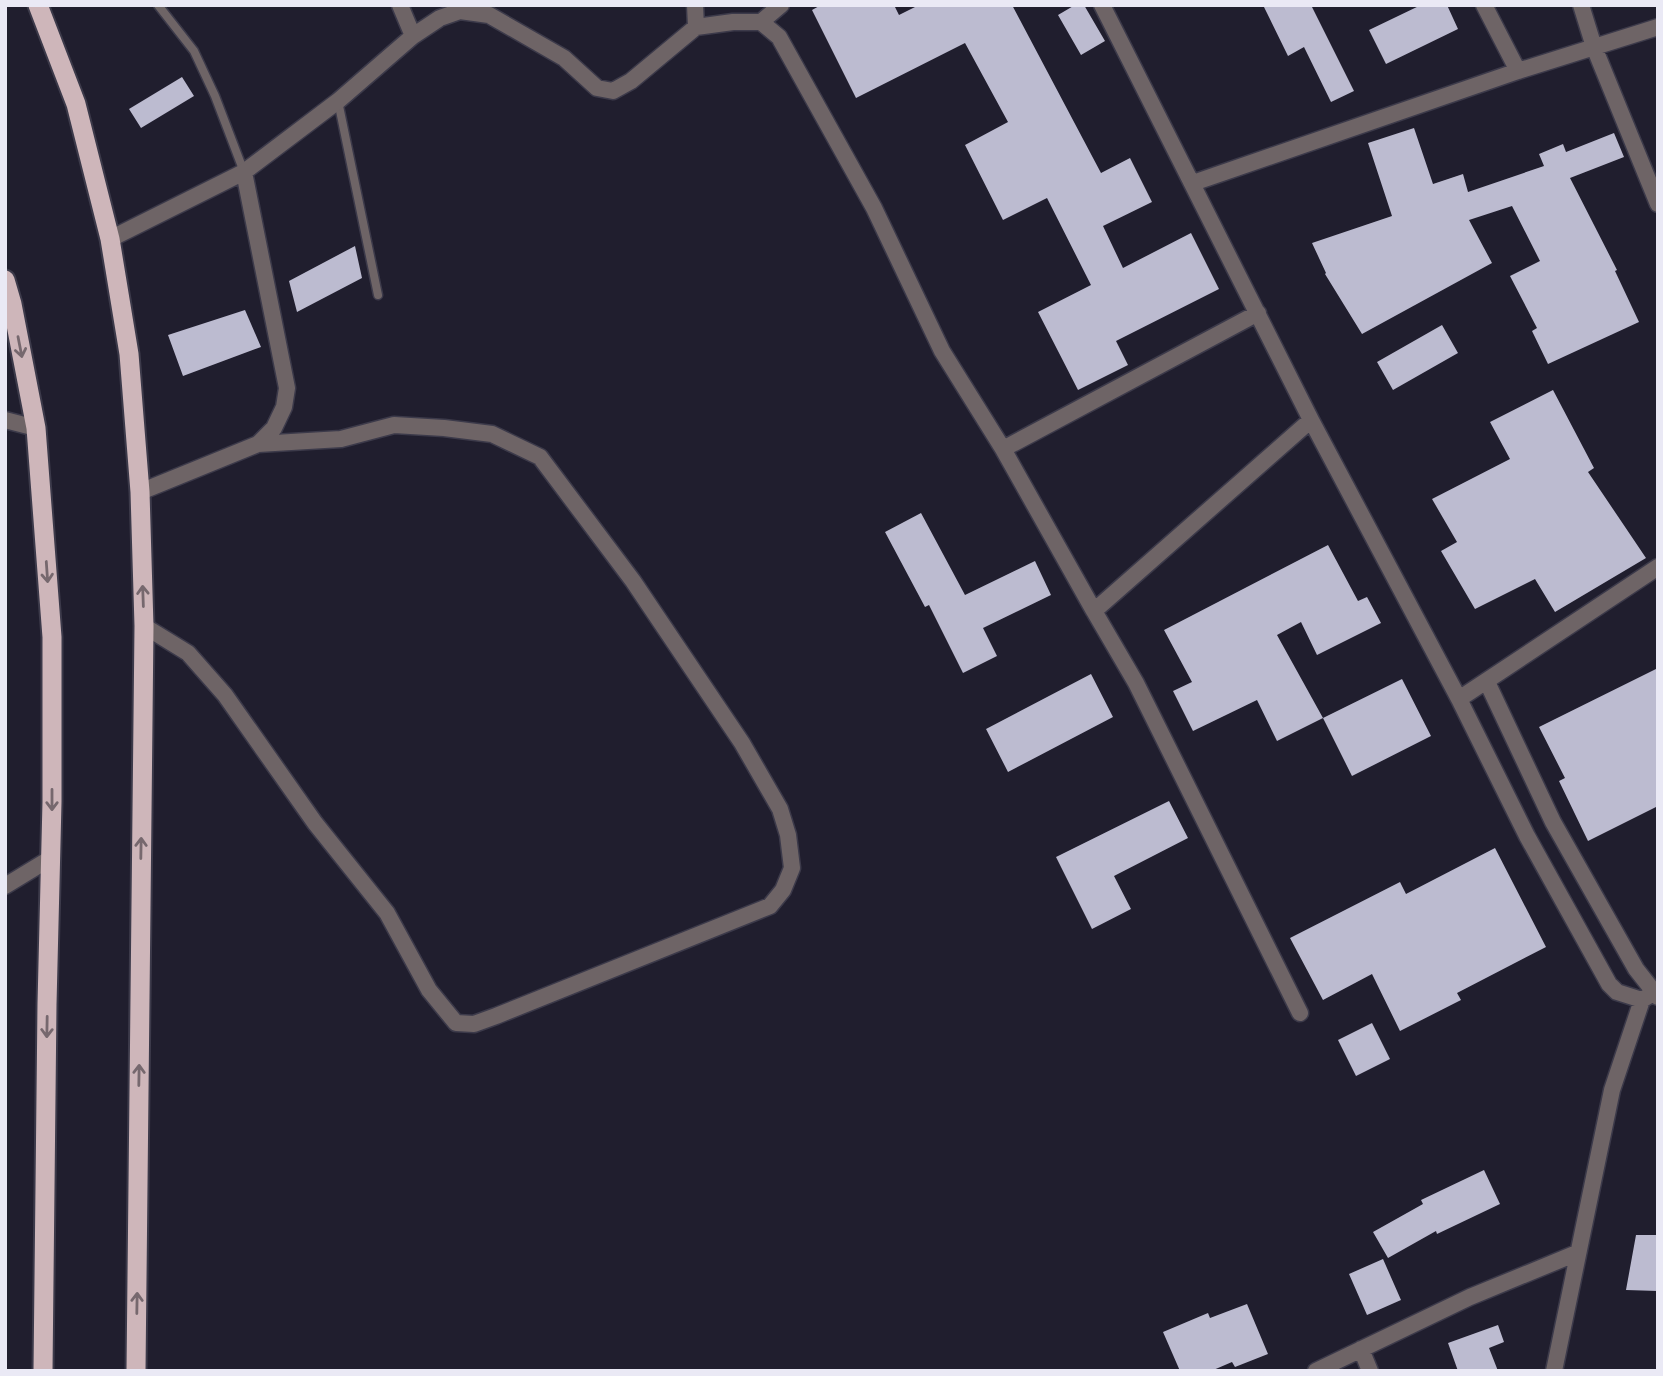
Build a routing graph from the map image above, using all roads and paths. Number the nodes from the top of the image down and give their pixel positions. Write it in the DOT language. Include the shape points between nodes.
graph roads {
  1 [pos="38,5"];
  2 [pos="158,5"];
  3 [pos="400,5"];
  4 [pos="695,5"];
  5 [pos="780,5"];
  6 [pos="1102,5"];
  7 [pos="1484,5"];
  8 [pos="1581,5"];
  9 [pos="761,22"];
  10 [pos="696,27"];
  11 [pos="1658,27"];
  12 [pos="413,36"];
  13 [pos="1594,47"];
  14 [pos="1518,71"];
  15 [pos="338,101"];
  16 [pos="244,172"];
  17 [pos="1193,183"];
  18 [pos="1658,204"];
  19 [pos="110,239"];
  20 [pos="5,280"];
  21 [pos="378,295"];
  22 [pos="1258,313"];
  23 [pos="5,420"];
  24 [pos="1311,420"];
  25 [pos="36,428"];
  26 [pos="258,444"];
  27 [pos="1003,449"];
  28 [pos="140,492"];
  29 [pos="1658,567"];
  30 [pos="1094,611"];
  31 [pos="144,626"];
  32 [pos="1488,682"];
  33 [pos="1459,699"];
  34 [pos="1553,822"];
  35 [pos="1527,836"];
  36 [pos="51,858"];
  37 [pos="5,886"];
  38 [pos="1653,995"];
  39 [pos="1300,1013"];
  40 [pos="1577,1253"];
  41 [pos="1361,1349"];
  42 [pos="43,1371"];
  43 [pos="136,1371"];
  44 [pos="1316,1371"];
  45 [pos="1370,1371"];
  46 [pos="1554,1371"];
  1 -- 19 [label="highway" via="76,104"];
  2 -- 16 [label="lane" via="194,51"];
  3 -- 12 [label="street"];
  4 -- 10 [label="street"];
  5 -- 9 [label="street"];
  6 -- 17 [label="street"];
  7 -- 14 [label="street"];
  8 -- 13 [label="street"];
  9 -- 10 [label="street"];
  9 -- 27 [label="street" via="779,37 874,208 942,351"];
  10 -- 12 [label="street" via="613,91 597,88 564,58 489,15 460,11"];
  11 -- 13 [label="street"];
  12 -- 15 [label="street"];
  13 -- 14 [label="street"];
  13 -- 18 [label="street"];
  14 -- 17 [label="street"];
  15 -- 16 [label="street"];
  15 -- 21 [label="lane"];
  16 -- 19 [label="street"];
  16 -- 26 [label="street" via="287,388 274,428"];
  17 -- 22 [label="street"];
  19 -- 28 [label="highway" via="129,354"];
  20 -- 25 [label="highway, one-way"];
  22 -- 24 [label="street"];
  22 -- 27 [label="street"];
  23 -- 25 [label="street"];
  24 -- 30 [label="street"];
  24 -- 33 [label="street"];
  25 -- 36 [label="highway, one-way" via="52,637"];
  26 -- 28 [label="street"];
  26 -- 31 [label="street" via="341,439 394,425 492,434 540,457 633,581 742,743 780,809 792,868 783,890 770,906 496,1016 474,1024 456,1023 429,990 387,913 315,824 225,695 188,653"];
  27 -- 30 [label="street"];
  31 -- 28 [label="highway, one-way"];
  29 -- 32 [label="street"];
  30 -- 39 [label="street" via="1136,683"];
  43 -- 31 [label="highway, one-way"];
  32 -- 33 [label="street"];
  32 -- 34 [label="street"];
  33 -- 35 [label="street"];
  34 -- 35 [label="street"];
  34 -- 38 [label="street"];
  35 -- 38 [label="street" via="1609,984 1617,992"];
  36 -- 37 [label="street"];
  36 -- 42 [label="highway, one-way"];
  38 -- 40 [label="street" via="1612,1090"];
  40 -- 41 [label="street"];
  40 -- 46 [label="street"];
  41 -- 44 [label="street"];
  41 -- 45 [label="street"];
}
